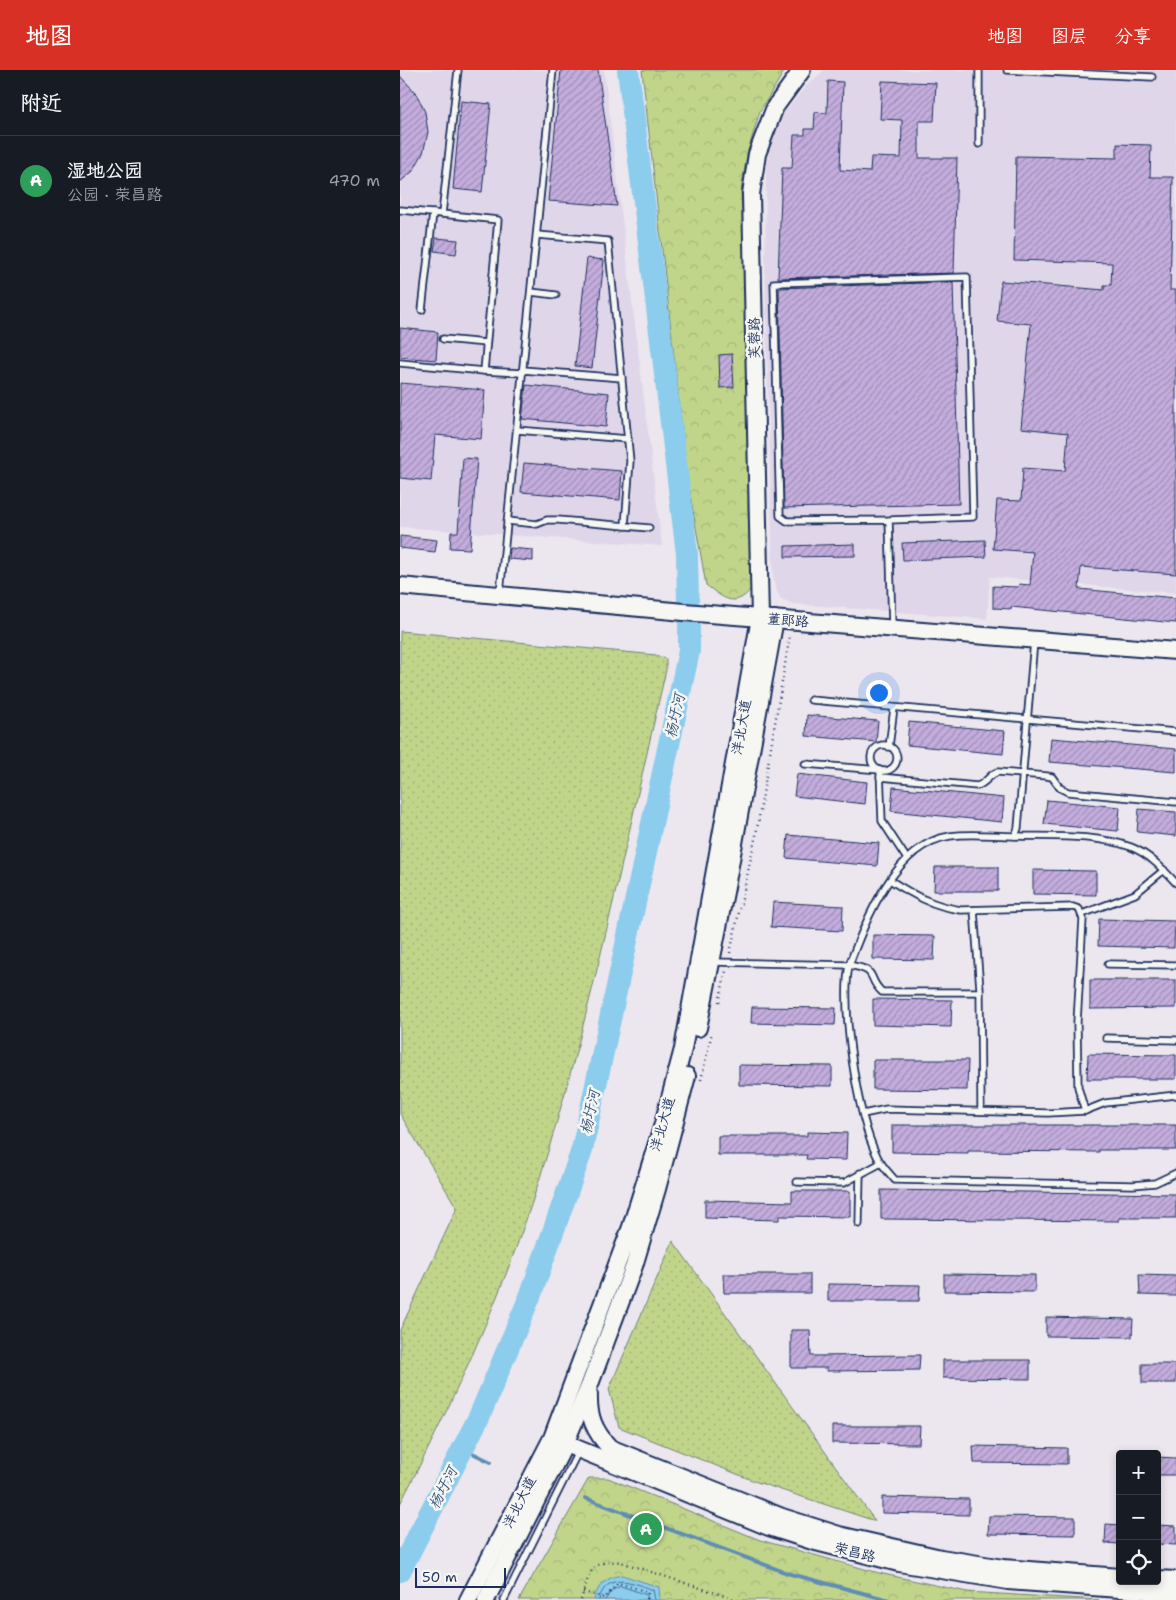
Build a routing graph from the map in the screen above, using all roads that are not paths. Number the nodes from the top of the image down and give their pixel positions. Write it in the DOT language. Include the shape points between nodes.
graph roads {
  1 [pos="458,70"];
  2 [pos="552,70"];
  3 [pos="802,70"];
  4 [pos="979,70"];
  5 [pos="1007,70"];
  6 [pos="1152,77"];
  7 [pos="979,144"];
  8 [pos="400,210"];
  9 [pos="433,213"];
  10 [pos="442,214"];
  11 [pos="537,235"];
  12 [pos="531,292"];
  13 [pos="556,295"];
  14 [pos="422,310"];
  15 [pos="443,339"];
  16 [pos="486,343"];
  17 [pos="400,363"];
  18 [pos="484,371"];
  19 [pos="523,371"];
  20 [pos="622,378"];
  21 [pos="517,430"];
  22 [pos="628,438"];
  23 [pos="889,520"];
  24 [pos="507,521"];
  25 [pos="624,526"];
  26 [pos="649,528"];
  27 [pos="400,586"];
  28 [pos="500,594"];
  29 [pos="768,619"];
  30 [pos="892,629"];
  31 [pos="1034,640"];
  32 [pos="1176,651"];
  33 [pos="811,700"];
  34 [pos="894,708"];
  35 [pos="1028,719"];
  36 [pos="1176,732"];
  37 [pos="889,747"];
  38 [pos="805,764"];
  39 [pos="880,770"];
  40 [pos="1023,774"];
  41 [pos="880,778"];
  42 [pos="1176,802"];
  43 [pos="1015,836"];
  44 [pos="907,859"];
  45 [pos="1164,870"];
  46 [pos="890,880"];
  47 [pos="1176,883"];
  48 [pos="974,910"];
  49 [pos="1082,914"];
  50 [pos="713,962"];
  51 [pos="1108,964"];
  52 [pos="849,965"];
  53 [pos="1176,965"];
  54 [pos="980,992"];
  55 [pos="1106,1038"];
  56 [pos="1176,1040"];
  57 [pos="1176,1094"];
  58 [pos="1085,1110"];
  59 [pos="980,1111"];
  60 [pos="863,1114"];
  61 [pos="881,1163"];
  62 [pos="860,1173"];
  63 [pos="1176,1173"];
  64 [pos="797,1182"];
  65 [pos="859,1224"];
  66 [pos="590,1384"];
  67 [pos="566,1443"];
  68 [pos="610,1448"];
  69 [pos="1116,1577"];
  70 [pos="1161,1579"];
  71 [pos="1176,1580"];
  72 [pos="1176,1593"];
  73 [pos="468,1600"];
  74 [pos="486,1600"];
  75 [pos="504,1600"];
  1 -- 10 [label="lane"];
  2 -- 11 [label="lane"];
  3 -- 29 [label="street, 芙蓉路" via="774,107 757,154 751,194"];
  4 -- 7 [label="lane"];
  5 -- 6 [label="lane"];
  8 -- 9 [label="lane"];
  9 -- 10 [label="lane"];
  9 -- 14 [label="lane"];
  10 -- 16 [label="lane" via="498,220"];
  11 -- 12 [label="lane"];
  11 -- 20 [label="lane" via="608,241"];
  12 -- 13 [label="lane"];
  12 -- 19 [label="lane"];
  15 -- 16 [label="lane"];
  16 -- 18 [label="lane"];
  17 -- 18 [label="lane"];
  18 -- 19 [label="lane"];
  19 -- 20 [label="lane"];
  19 -- 21 [label="lane"];
  20 -- 22 [label="lane"];
  21 -- 22 [label="lane"];
  21 -- 24 [label="lane"];
  22 -- 25 [label="lane" via="630,461"];
  23 -- 23 [label="lane" via="973,517 968,277 774,283 780,516 787,521"];
  23 -- 30 [label="lane"];
  24 -- 25 [label="lane" via="537,524 558,520"];
  24 -- 28 [label="lane"];
  25 -- 26 [label="lane"];
  27 -- 28 [label="street, 董郎路"];
  28 -- 29 [label="street, 董郎路"];
  29 -- 30 [label="street, 董郎路"];
  29 -- 50 [label="street, 洋北大道"];
  30 -- 31 [label="street, 董郎路"];
  31 -- 32 [label="street, 董郎路"];
  31 -- 35 [label="lane"];
  33 -- 34 [label="lane"];
  34 -- 35 [label="lane"];
  34 -- 37 [label="lane"];
  35 -- 36 [label="lane"];
  35 -- 40 [label="lane"];
  37 -- 39 [label="lane" via="896,754 897,762 888,770"];
  37 -- 39 [label="lane" via="879,747 873,753 872,761"];
  38 -- 39 [label="lane"];
  39 -- 41 [label="lane"];
  40 -- 41 [label="lane" via="993,773 978,786"];
  40 -- 42 [label="lane" via="1052,777 1060,788 1068,792"];
  40 -- 43 [label="lane"];
  41 -- 44 [label="lane" via="882,821"];
  43 -- 44 [label="lane" via="950,836 930,842"];
  43 -- 45 [label="lane" via="1067,837 1132,847"];
  44 -- 46 [label="lane"];
  45 -- 47 [label="lane"];
  45 -- 49 [label="lane" via="1135,894"];
  46 -- 48 [label="lane" via="929,903"];
  46 -- 52 [label="lane" via="867,918"];
  48 -- 49 [label="lane" via="1073,907"];
  48 -- 54 [label="lane"];
  49 -- 58 [label="lane" via="1077,1031 1078,1087"];
  50 -- 52 [label="lane"];
  50 -- 66 [label="street, 洋北大道" via="657,1190 634,1266"];
  50 -- 67 [label="street, 洋北大道" via="683,1049"];
  51 -- 53 [label="lane"];
  52 -- 54 [label="lane" via="865,968 882,992"];
  52 -- 60 [label="lane" via="846,1006"];
  54 -- 59 [label="lane"];
  55 -- 56 [label="lane"];
  57 -- 58 [label="lane" via="1105,1103"];
  58 -- 59 [label="lane" via="1048,1113"];
  59 -- 60 [label="lane" via="887,1108"];
  60 -- 61 [label="lane"];
  61 -- 62 [label="lane"];
  61 -- 63 [label="lane" via="896,1180 902,1182 1132,1185 1155,1182"];
  62 -- 64 [label="lane" via="844,1183"];
  62 -- 65 [label="lane"];
  66 -- 67 [label="street, 洋北大道"];
  66 -- 68 [label="street" via="588,1409 592,1424"];
  67 -- 68 [label="street, 荣昌路"];
  67 -- 72 [label="street, 荣昌路" via="769,1527 898,1563 1008,1581"];
  67 -- 73 [label="street, 洋北大道"];
  67 -- 74 [label="street, 洋北大道"];
  67 -- 75 [label="lane"];
  68 -- 69 [label="street, 荣昌路" via="782,1517 848,1537 1003,1568"];
  70 -- 71 [label="street"];
}
